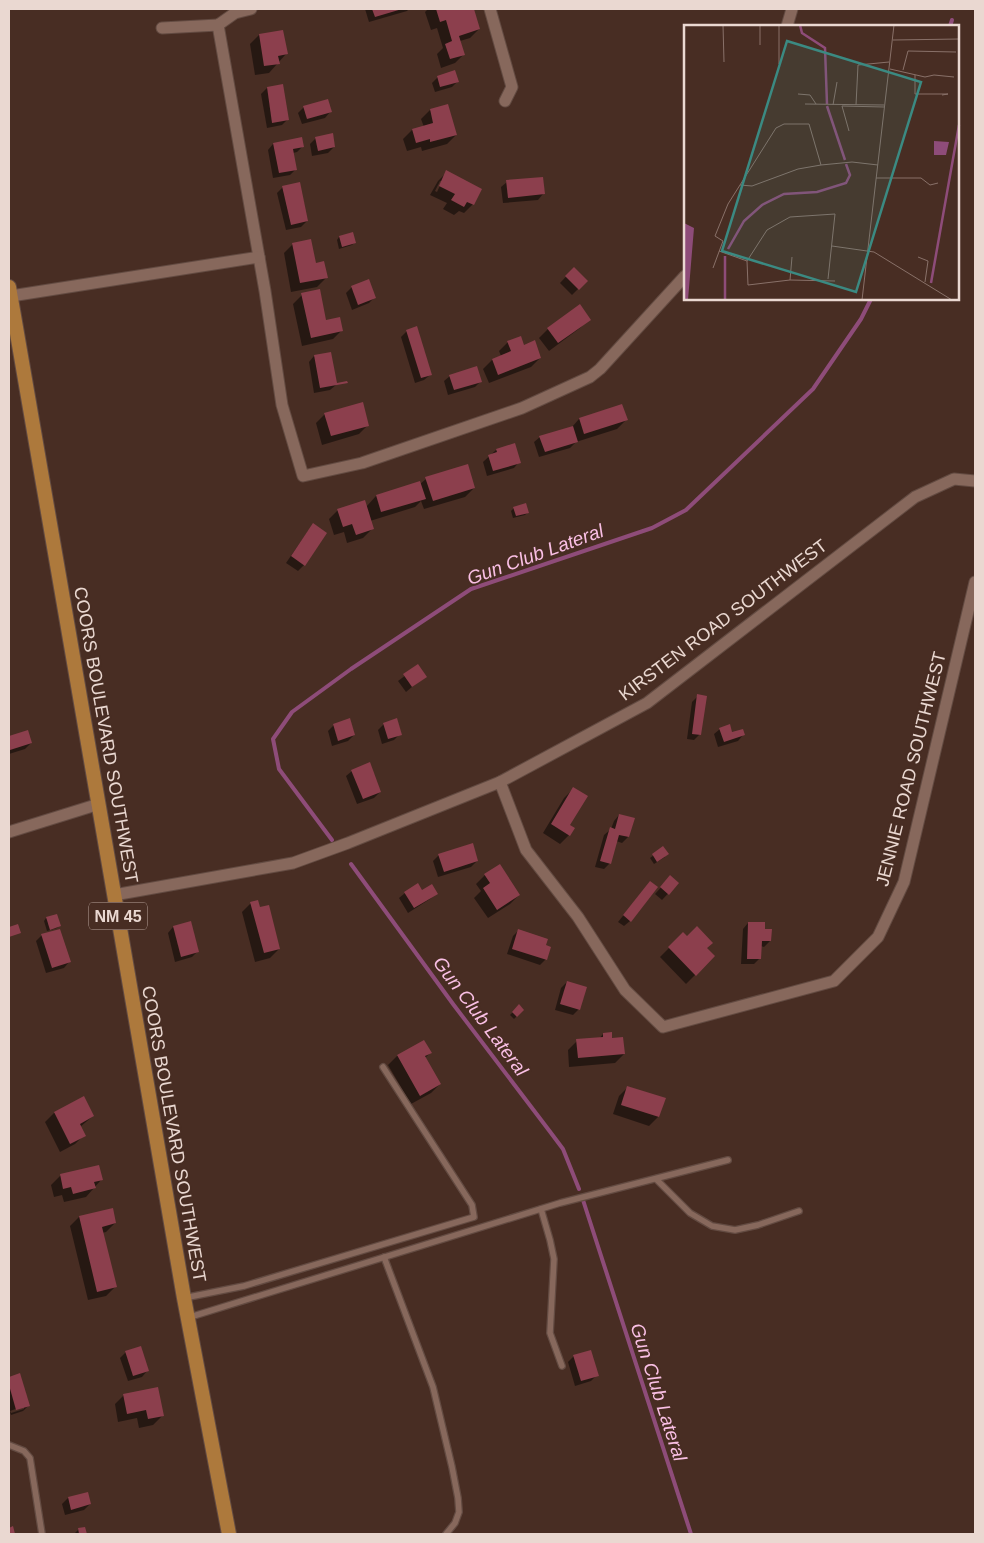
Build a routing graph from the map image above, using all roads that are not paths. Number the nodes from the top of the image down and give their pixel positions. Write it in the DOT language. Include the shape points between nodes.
graph roads {
  1 [pos="251,9"];
  2 [pos="490,9"];
  3 [pos="792,9"];
  4 [pos="218,25"];
  5 [pos="787,25"];
  6 [pos="162,28"];
  7 [pos="504,101"];
  8 [pos="259,257"];
  9 [pos="684,277"];
  10 [pos="10,291"];
  11 [pos="975,481"];
  12 [pos="975,582"];
  13 [pos="500,782"];
  14 [pos="99,804"];
  15 [pos="9,832"];
  16 [pos="114,895"];
  17 [pos="383,1067"];
  18 [pos="728,1160"];
  19 [pos="656,1179"];
  20 [pos="541,1209"];
  21 [pos="799,1211"];
  22 [pos="384,1257"];
  23 [pos="184,1298"];
  24 [pos="187,1318"];
  25 [pos="562,1366"];
  26 [pos="9,1445"];
  27 [pos="42,1534"];
  28 [pos="229,1534"];
  29 [pos="446,1534"];
  1 -- 4 [label="street" via="235,13"];
  2 -- 7 [label="street" via="512,87"];
  3 -- 5 [label="street"];
  4 -- 6 [label="street"];
  4 -- 8 [label="street"];
  8 -- 9 [label="street" via="282,405 303,476 362,463 512,411 590,377"];
  8 -- 10 [label="street"];
  10 -- 14 [label="main road, COORS BOULEVARD SOUTHWEST / NM 45"];
  11 -- 13 [label="street, KIRSTEN ROAD SOUTHWEST" via="954,479 915,497 647,703"];
  12 -- 13 [label="street, JENNIE ROAD SOUTHWEST" via="904,882 878,937 834,981 663,1027 625,990 578,917 526,850"];
  13 -- 16 [label="street, KIRSTEN ROAD SOUTHWEST" via="293,863"];
  14 -- 15 [label="street"];
  14 -- 16 [label="main road, COORS BOULEVARD SOUTHWEST / NM 45"];
  16 -- 23 [label="main road, COORS BOULEVARD SOUTHWEST / NM 45"];
  17 -- 23 [label="lane" via="472,1205 474,1217 244,1286"];
  18 -- 19 [label="lane"];
  19 -- 20 [label="lane"];
  19 -- 21 [label="lane" via="690,1213 712,1226 735,1230"];
  20 -- 22 [label="lane"];
  20 -- 25 [label="lane" via="554,1259 550,1333"];
  22 -- 24 [label="lane"];
  22 -- 29 [label="lane" via="432,1387 452,1466 459,1512"];
  23 -- 24 [label="main road, COORS BOULEVARD SOUTHWEST / NM 45"];
  24 -- 28 [label="main road, COORS BOULEVARD SOUTHWEST / NM 45"];
  26 -- 27 [label="lane" via="24,1451 30,1458"];
}
